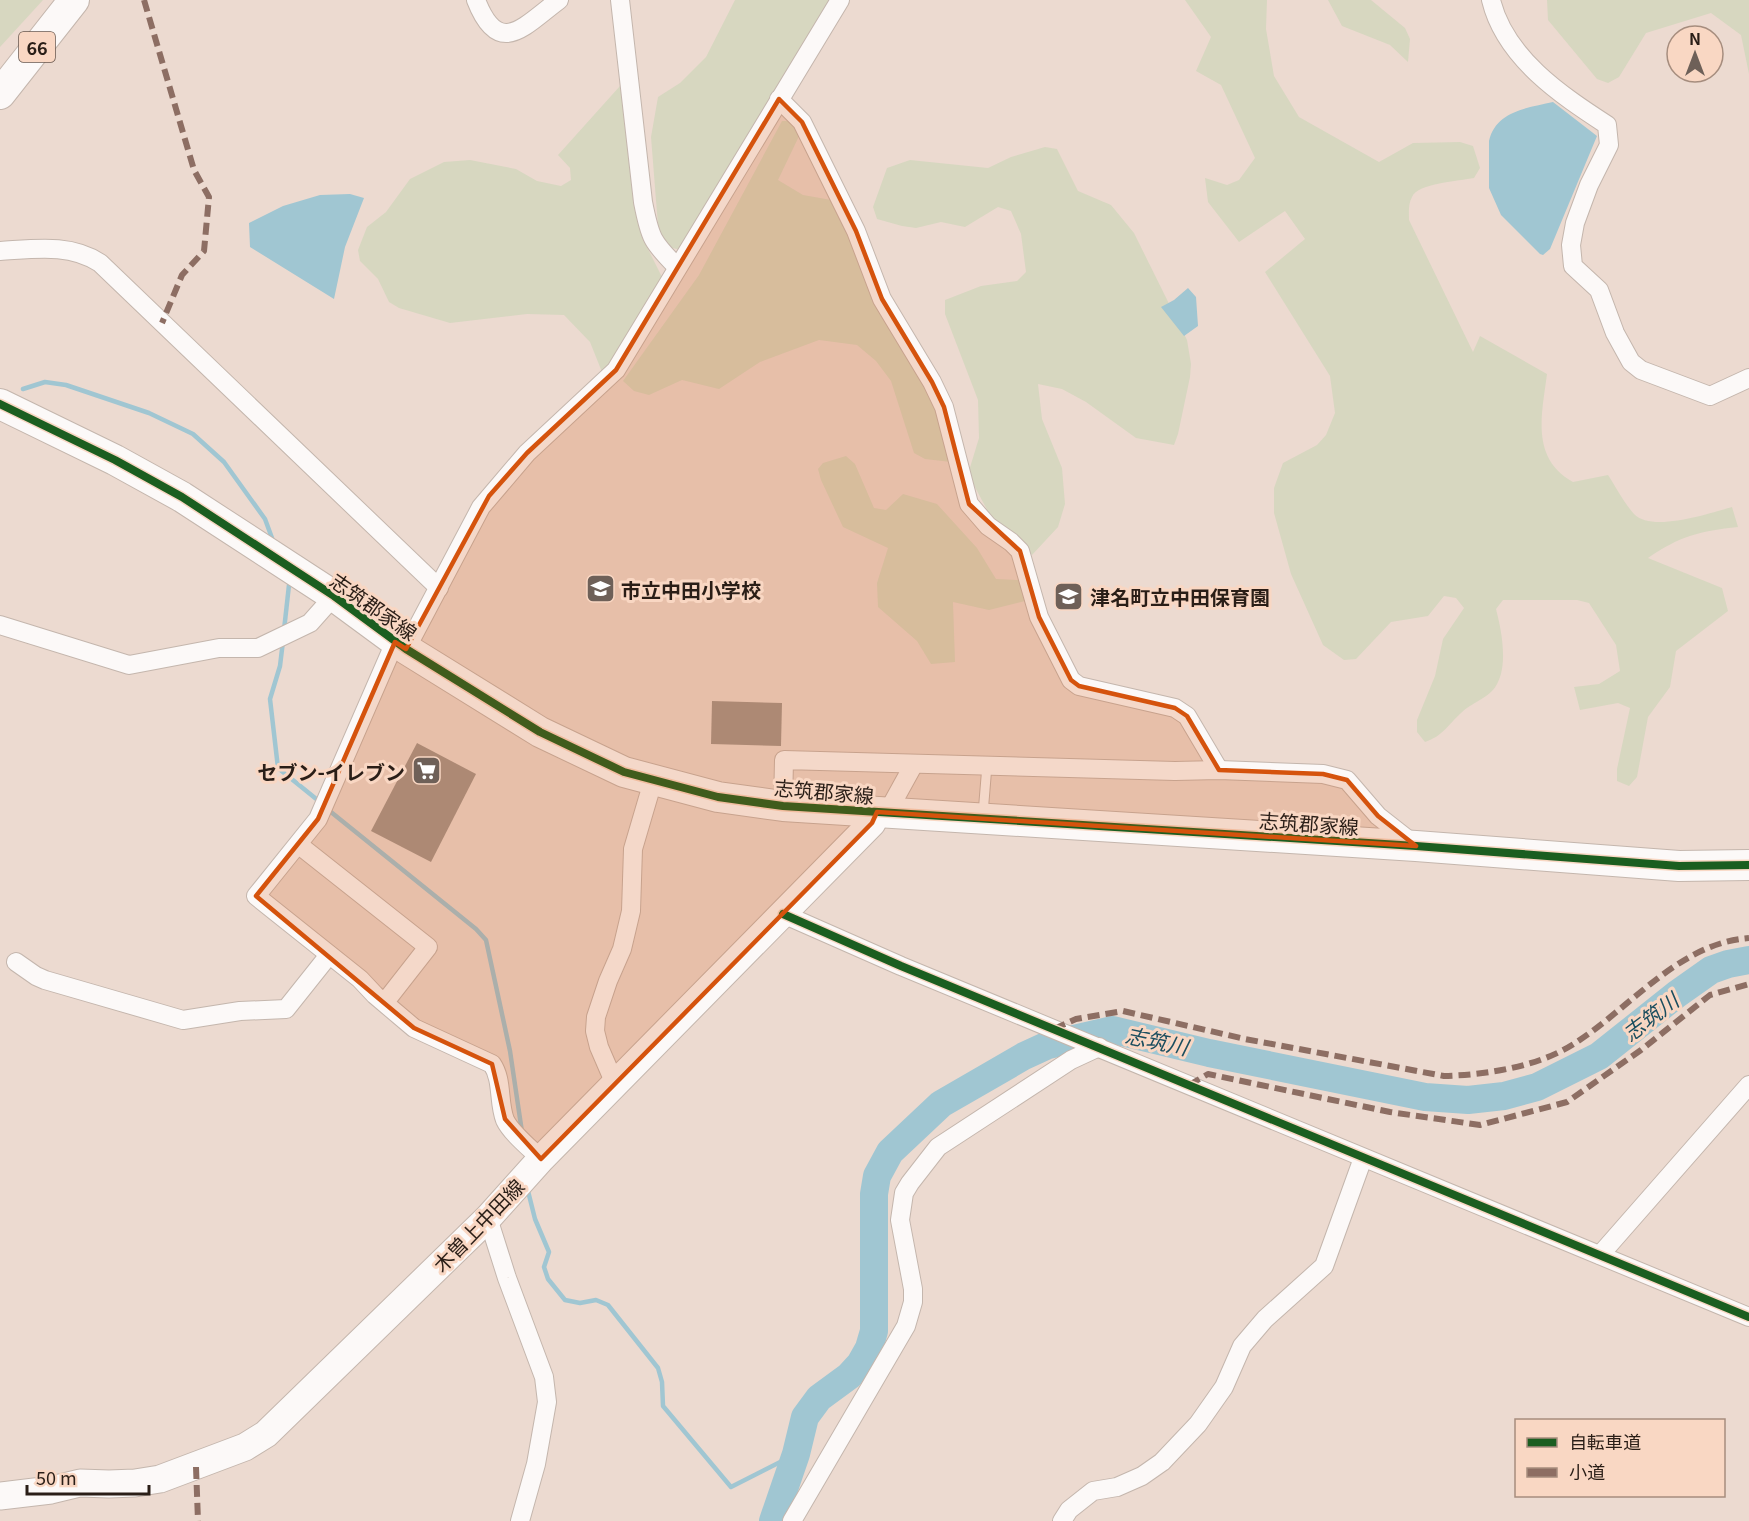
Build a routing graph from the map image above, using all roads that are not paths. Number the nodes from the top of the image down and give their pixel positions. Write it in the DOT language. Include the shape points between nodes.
graph roads {
  1 [pos="74,0"];
  2 [pos="476,0"];
  3 [pos="559,0"];
  4 [pos="620,0"];
  5 [pos="840,0"];
  6 [pos="1491,0"];
  7 [pos="0,94"];
  8 [pos="779,99"];
  9 [pos="0,251"];
  10 [pos="677,267"];
  11 [pos="1749,378"];
  12 [pos="0,404"];
  13 [pos="439,588"];
  14 [pos="334,596"];
  15 [pos="0,626"];
  16 [pos="401,646"];
  17 [pos="914,764"];
  18 [pos="987,765"];
  19 [pos="1219,770"];
  20 [pos="653,780"];
  21 [pos="783,806"];
  22 [pos="882,813"];
  23 [pos="983,819"];
  24 [pos="299,845"];
  25 [pos="1416,846"];
  26 [pos="1749,865"];
  27 [pos="783,914"];
  28 [pos="329,956"];
  29 [pos="16,962"];
  30 [pos="385,1002"];
  31 [pos="1097,1046"];
  32 [pos="615,1084"];
  33 [pos="1749,1085"];
  34 [pos="1363,1158"];
  35 [pos="541,1159"];
  36 [pos="488,1218"];
  37 [pos="1600,1255"];
  38 [pos="1749,1317"];
  39 [pos="0,1496"];
  40 [pos="520,1521"];
  41 [pos="792,1521"];
  42 [pos="1062,1521"];
  1 -- 7 [label="main road, 66"];
  2 -- 3 [label="street" via="488,26 511,33"];
  4 -- 10 [label="street" via="648,229 656,245"];
  5 -- 8 [label="street"];
  6 -- 11 [label="street" via="1510,42 1526,62 1607,125 1609,145 1589,185 1571,245 1574,266 1599,290 1615,333 1632,362 1641,370 1710,396"];
  8 -- 10 [label="street"];
  8 -- 19 [label="street" via="802,122 856,231 882,299 944,407 969,504 988,526 1020,551 1039,616 1071,680 1079,686 1175,708 1187,716"];
  9 -- 13 [label="street" via="52,248 76,251 100,263"];
  10 -- 13 [label="street" via="616,370 527,453 481,507"];
  12 -- 14 [label="main road, 志筑郡家線" via="182,497"];
  13 -- 16 [label="street"];
  14 -- 15 [label="street" via="310,623 258,648 219,648 129,665"];
  14 -- 16 [label="main road, 志筑郡家線"];
  16 -- 20 [label="main road, 志筑郡家線" via="540,732 624,772"];
  16 -- 24 [label="street" via="318,819"];
  17 -- 18 [label="street"];
  17 -- 21 [label="street" via="784,760"];
  17 -- 22 [label="street"];
  18 -- 19 [label="street"];
  18 -- 23 [label="lane"];
  19 -- 25 [label="street" via="1323,774 1347,780 1378,816"];
  20 -- 21 [label="main road, 志筑郡家線" via="718,797"];
  20 -- 32 [label="street" via="633,849 631,912 622,949 596,1017 599,1047"];
  21 -- 22 [label="main road, 志筑郡家線"];
  22 -- 23 [label="main road, 志筑郡家線"];
  22 -- 27 [label="main road, 木曽上中田線"];
  23 -- 25 [label="main road, 志筑郡家線"];
  24 -- 28 [label="street" via="256,896"];
  24 -- 30 [label="street" via="428,947"];
  25 -- 26 [label="main road, 志筑郡家線" via="1679,866"];
  27 -- 31 [label="street"];
  27 -- 32 [label="main road, 木曽上中田線"];
  28 -- 29 [label="street" via="286,1010 240,1011 183,1020 45,980"];
  28 -- 30 [label="street"];
  30 -- 35 [label="street" via="414,1029 492,1064 505,1119"];
  31 -- 34 [label="street"];
  31 -- 41 [label="street" via="938,1147 910,1183 904,1193 900,1220 913,1289 906,1326"];
  32 -- 35 [label="main road, 木曽上中田線"];
  33 -- 37 [label="street"];
  34 -- 37 [label="street"];
  34 -- 42 [label="street" via="1324,1266 1265,1319 1242,1346 1224,1387 1198,1424 1162,1462 1117,1487 1093,1491 1069,1510"];
  35 -- 36 [label="main road, 木曽上中田線"];
  36 -- 39 [label="main road, 木曽上中田線" via="266,1434 245,1447 160,1479 80,1483"];
  36 -- 40 [label="street" via="544,1377 547,1402"];
  37 -- 38 [label="street"];
}
